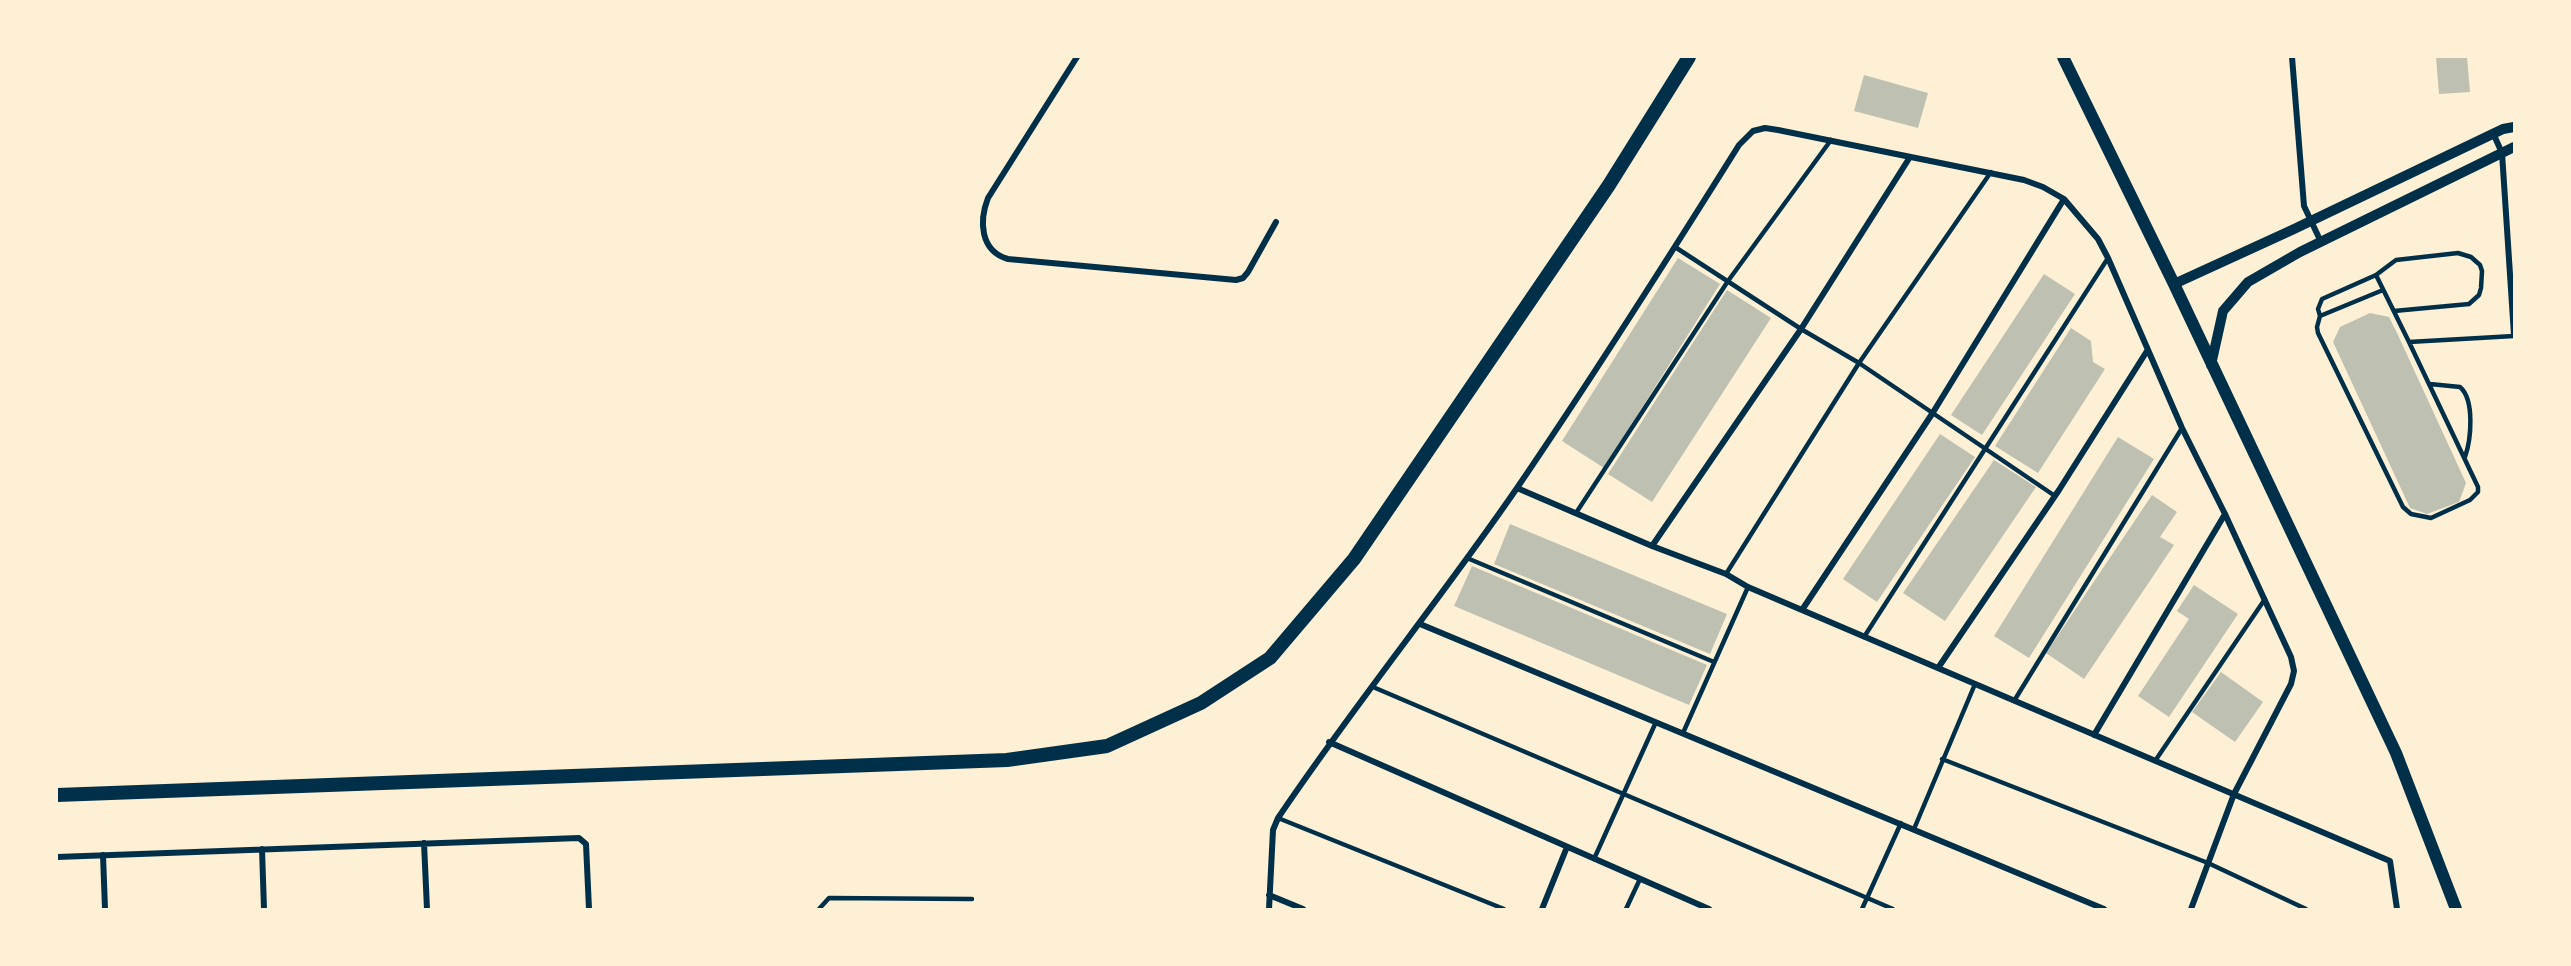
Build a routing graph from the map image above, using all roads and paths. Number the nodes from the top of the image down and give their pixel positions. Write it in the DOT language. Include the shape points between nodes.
graph roads {
  1 [pos="1077,57"];
  2 [pos="1689,57"];
  3 [pos="2292,57"];
  4 [pos="2062,58"];
  5 [pos="2514,127"];
  6 [pos="2493,134"];
  7 [pos="1831,140"];
  8 [pos="2514,147"];
  9 [pos="2502,153"];
  10 [pos="1910,157"];
  11 [pos="1991,172"];
  12 [pos="2064,199"];
  13 [pos="2310,221"];
  14 [pos="1276,222"];
  15 [pos="2321,242"];
  16 [pos="1675,247"];
  17 [pos="2108,258"];
  18 [pos="2376,275"];
  19 [pos="1728,281"];
  20 [pos="2174,284"];
  21 [pos="2383,290"];
  22 [pos="2394,311"];
  23 [pos="2320,316"];
  24 [pos="1801,329"];
  25 [pos="2514,335"];
  26 [pos="2409,342"];
  27 [pos="2147,351"];
  28 [pos="1859,363"];
  29 [pos="2211,365"];
  30 [pos="2430,384"];
  31 [pos="1932,414"];
  32 [pos="2182,428"];
  33 [pos="1985,448"];
  34 [pos="2465,457"];
  35 [pos="1517,488"];
  36 [pos="2055,496"];
  37 [pos="1576,513"];
  38 [pos="2225,514"];
  39 [pos="1652,546"];
  40 [pos="1467,558"];
  41 [pos="1726,574"];
  42 [pos="1748,587"];
  43 [pos="2265,599"];
  44 [pos="1802,610"];
  45 [pos="1420,624"];
  46 [pos="1864,637"];
  47 [pos="1714,662"];
  48 [pos="1938,668"];
  49 [pos="1975,684"];
  50 [pos="1373,687"];
  51 [pos="2014,701"];
  52 [pos="1656,722"];
  53 [pos="1683,733"];
  54 [pos="2094,735"];
  55 [pos="1329,742"];
  56 [pos="1942,759"];
  57 [pos="2155,761"];
  58 [pos="1623,794"];
  59 [pos="2234,794"];
  60 [pos="57,795"];
  61 [pos="1278,818"];
  62 [pos="1901,823"];
  63 [pos="1914,829"];
  64 [pos="424,843"];
  65 [pos="1567,847"];
  66 [pos="262,849"];
  67 [pos="103,855"];
  68 [pos="57,856"];
  69 [pos="1594,859"];
  70 [pos="2208,863"];
  71 [pos="1640,879"];
  72 [pos="1269,895"];
  73 [pos="1867,898"];
  74 [pos="972,900"];
  75 [pos="105,909"];
  76 [pos="264,909"];
  77 [pos="427,909"];
  78 [pos="589,909"];
  79 [pos="819,909"];
  80 [pos="1269,909"];
  81 [pos="1303,909"];
  82 [pos="1504,909"];
  83 [pos="1542,909"];
  84 [pos="1626,909"];
  85 [pos="1709,909"];
  86 [pos="1862,909"];
  87 [pos="1893,909"];
  88 [pos="2104,909"];
  89 [pos="2191,909"];
  90 [pos="2306,909"];
  91 [pos="2397,909"];
  92 [pos="2456,909"];
  1 -- 14 [label="street" via="988,198 983,231 995,253 1008,259 1236,280 1248,272"];
  2 -- 60 [label="main road" via="1609,185 1360,549 1309,613 1270,658 1201,703 1107,746 1007,760"];
  3 -- 13 [label="street" via="2303,200"];
  4 -- 20 [label="main road"];
  5 -- 6 [label="street"];
  6 -- 9 [label="street"];
  6 -- 13 [label="street"];
  7 -- 10 [label="street"];
  7 -- 16 [label="street" via="1778,130 1753,131 1739,145"];
  7 -- 19 [label="lane"];
  8 -- 9 [label="street"];
  9 -- 15 [label="street"];
  9 -- 25 [label="street"];
  10 -- 11 [label="street"];
  10 -- 24 [label="street"];
  11 -- 12 [label="street" via="2043,187"];
  11 -- 28 [label="lane"];
  12 -- 17 [label="street" via="2098,239"];
  12 -- 31 [label="street"];
  13 -- 15 [label="street"];
  13 -- 20 [label="street"];
  15 -- 29 [label="street" via="2248,282 2223,311"];
  16 -- 19 [label="lane"];
  16 -- 35 [label="street"];
  17 -- 27 [label="street"];
  17 -- 33 [label="lane"];
  18 -- 21 [label="lane"];
  18 -- 22 [label="lane" via="2396,260 2458,253 2480,265 2481,288 2469,304"];
  18 -- 23 [label="lane" via="2322,299"];
  19 -- 24 [label="lane"];
  19 -- 37 [label="lane"];
  20 -- 29 [label="main road"];
  21 -- 22 [label="lane"];
  21 -- 23 [label="lane"];
  22 -- 26 [label="lane"];
  23 -- 34 [label="lane" via="2318,333 2405,510 2431,518 2475,497 2477,482"];
  24 -- 28 [label="lane"];
  24 -- 39 [label="street"];
  25 -- 26 [label="lane"];
  26 -- 30 [label="lane"];
  27 -- 32 [label="street"];
  27 -- 36 [label="street"];
  28 -- 31 [label="lane"];
  28 -- 41 [label="lane"];
  29 -- 92 [label="main road" via="2396,753"];
  30 -- 34 [label="lane"];
  30 -- 34 [label="lane" via="2460,387 2467,395 2471,440"];
  31 -- 33 [label="lane"];
  31 -- 44 [label="street"];
  32 -- 38 [label="street"];
  32 -- 51 [label="lane"];
  33 -- 36 [label="lane"];
  33 -- 46 [label="lane"];
  35 -- 37 [label="street"];
  35 -- 40 [label="street"];
  36 -- 48 [label="street"];
  37 -- 39 [label="street"];
  38 -- 43 [label="street"];
  38 -- 54 [label="street"];
  39 -- 41 [label="street"];
  40 -- 45 [label="street"];
  40 -- 47 [label="lane"];
  41 -- 42 [label="street"];
  42 -- 44 [label="street"];
  42 -- 47 [label="lane"];
  43 -- 57 [label="lane"];
  43 -- 59 [label="street" via="2294,671 2291,684"];
  44 -- 46 [label="street"];
  45 -- 50 [label="street"];
  45 -- 52 [label="street"];
  46 -- 48 [label="street"];
  47 -- 53 [label="lane"];
  48 -- 49 [label="street"];
  49 -- 51 [label="street"];
  49 -- 56 [label="lane"];
  50 -- 55 [label="street"];
  50 -- 58 [label="lane"];
  51 -- 54 [label="street"];
  52 -- 53 [label="street"];
  52 -- 58 [label="lane"];
  53 -- 62 [label="street"];
  54 -- 57 [label="street"];
  55 -- 61 [label="street"];
  55 -- 65 [label="street"];
  56 -- 63 [label="lane"];
  56 -- 70 [label="lane"];
  57 -- 59 [label="street"];
  58 -- 69 [label="lane"];
  58 -- 73 [label="lane"];
  59 -- 70 [label="street"];
  59 -- 91 [label="street" via="2390,861"];
  61 -- 72 [label="street" via="1273,830"];
  61 -- 82 [label="lane"];
  62 -- 63 [label="street"];
  62 -- 73 [label="lane"];
  63 -- 88 [label="street"];
  64 -- 66 [label="street"];
  64 -- 77 [label="street"];
  64 -- 78 [label="street" via="579,838 586,844"];
  65 -- 69 [label="street"];
  65 -- 83 [label="street"];
  66 -- 67 [label="street"];
  66 -- 76 [label="street"];
  67 -- 68 [label="street"];
  67 -- 75 [label="street"];
  69 -- 71 [label="street"];
  70 -- 89 [label="street"];
  70 -- 90 [label="lane"];
  71 -- 84 [label="lane"];
  71 -- 85 [label="street"];
  72 -- 80 [label="street"];
  72 -- 81 [label="street"];
  73 -- 86 [label="lane"];
  73 -- 87 [label="lane"];
  74 -- 79 [label="lane" via="829,898"];
}
